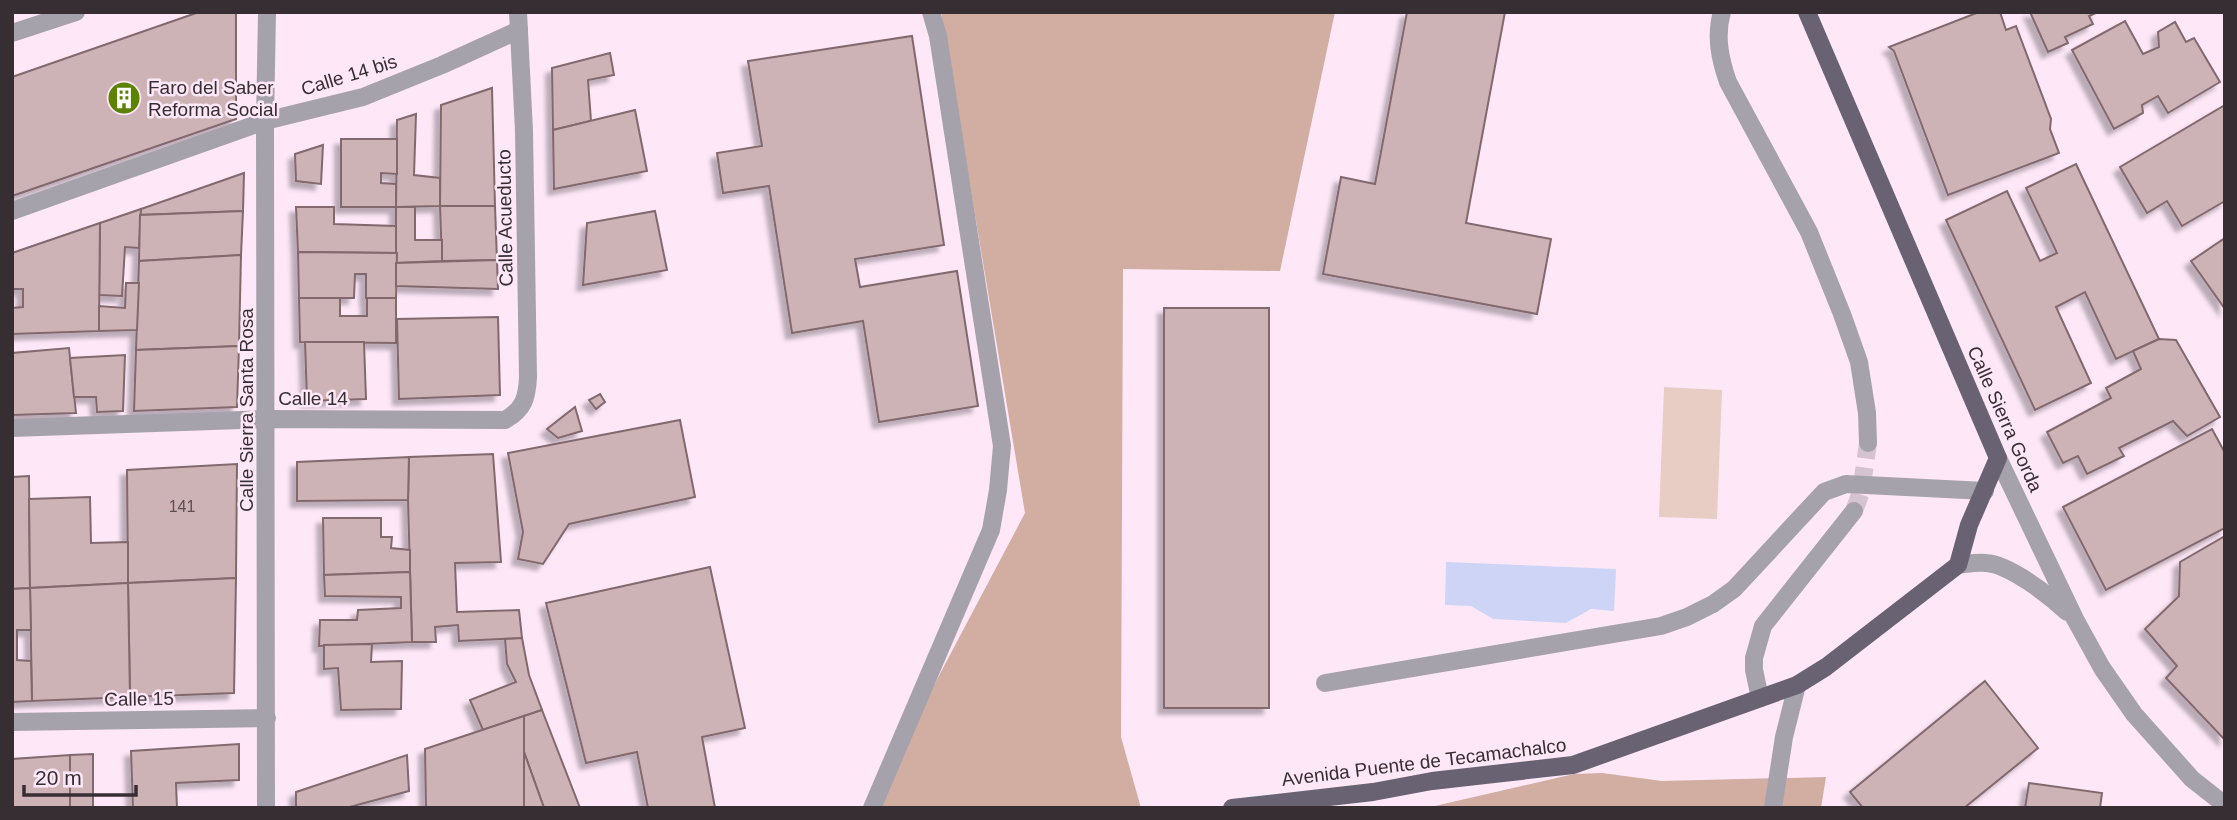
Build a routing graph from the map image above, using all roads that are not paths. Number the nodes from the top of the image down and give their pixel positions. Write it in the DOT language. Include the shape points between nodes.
graph roads {
  1 [pos="76,12"];
  2 [pos="267,12"];
  3 [pos="931,12"];
  4 [pos="1722,12"];
  5 [pos="1807,12"];
  6 [pos="518,21"];
  7 [pos="12,33"];
  8 [pos="265,121"];
  9 [pos="12,211"];
  10 [pos="523,405"];
  11 [pos="267,419"];
  12 [pos="12,429"];
  13 [pos="1868,443"];
  14 [pos="1998,458"];
  15 [pos="1985,491"];
  16 [pos="1854,511"];
  17 [pos="1958,565"];
  18 [pos="2075,619"];
  19 [pos="1325,683"];
  20 [pos="1797,685"];
  21 [pos="1760,698"];
  22 [pos="267,718"];
  23 [pos="12,722"];
  24 [pos="2225,805"];
  25 [pos="267,808"];
  26 [pos="872,808"];
  27 [pos="1232,808"];
  28 [pos="1773,808"];
  1 -- 7 [label="street"];
  2 -- 8 [label="street, Calle Sierra Santa Rosa"];
  3 -- 26 [label="street" via="1002,446 991,530"];
  4 -- 13 [label="street" via="1722,65 1809,232 1842,314 1858,362"];
  5 -- 14 [label="main road, Calle Sierra Gorda"];
  6 -- 8 [label="street, Calle 14 bis" via="442,65 363,97"];
  6 -- 10 [label="street, Calle Acueducto" via="528,377"];
  8 -- 9 [label="street, Calle 14 bis"];
  8 -- 11 [label="street, Calle Sierra Santa Rosa"];
  10 -- 11 [label="street, Calle 14" via="505,420"];
  11 -- 12 [label="street, Calle 14"];
  11 -- 22 [label="street, Calle Sierra Santa Rosa"];
  14 -- 15 [label="main road"];
  14 -- 18 [label="street, Calle Sierra Gorda"];
  15 -- 17 [label="main road"];
  15 -- 19 [label="street" via="1846,484 1824,492 1734,589 1686,617 1661,626"];
  16 -- 21 [label="street" via="1763,626 1754,658"];
  17 -- 18 [label="street" via="1988,562 2019,576"];
  17 -- 20 [label="main road, Avenida Puente de Tecamachalco"];
  18 -- 24 [label="street, Calle Sierra Gorda" via="2134,714 2192,779"];
  20 -- 21 [label="main road, Avenida Puente de Tecamachalco"];
  20 -- 28 [label="street"];
  21 -- 27 [label="main road, Avenida Puente de Tecamachalco" via="1573,765"];
  22 -- 23 [label="street, Calle 15"];
  22 -- 25 [label="street, Calle Sierra Santa Rosa"];
}
